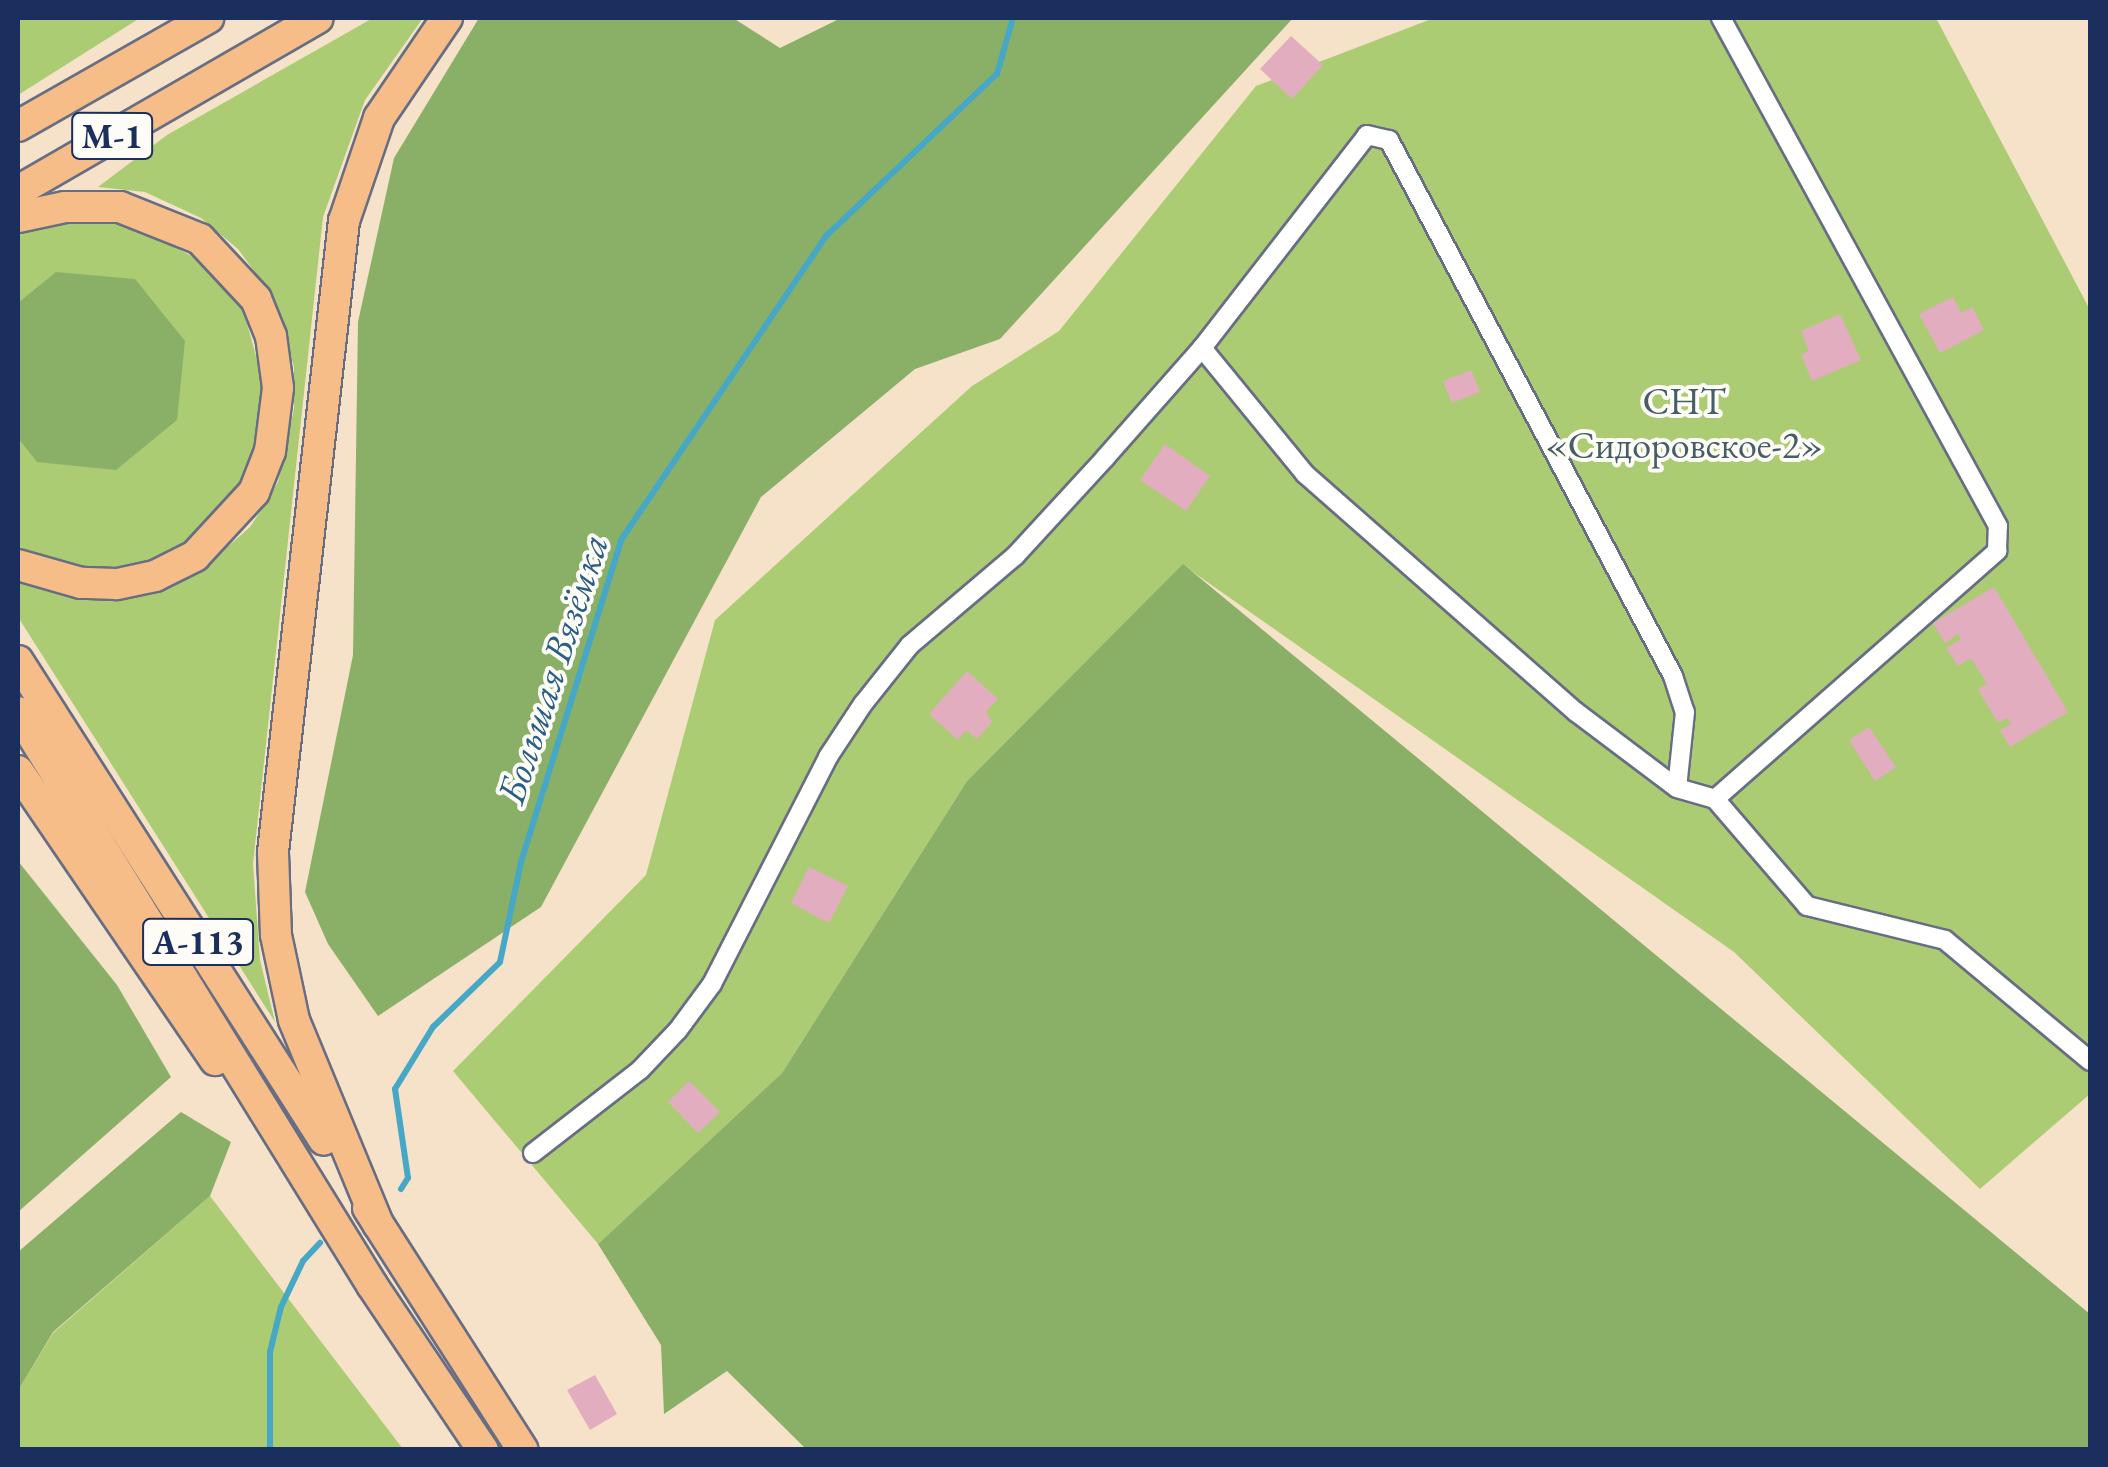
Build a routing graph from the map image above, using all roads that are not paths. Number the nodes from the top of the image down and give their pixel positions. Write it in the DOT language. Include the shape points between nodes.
graph roads {
  1 [pos="208,18"];
  2 [pos="318,18"];
  3 [pos="446,18"];
  4 [pos="1721,18"];
  5 [pos="18,126"];
  6 [pos="18,191"];
  7 [pos="18,218"];
  8 [pos="1202,348"];
  9 [pos="18,564"];
  10 [pos="18,661"];
  11 [pos="18,712"];
  12 [pos="18,771"];
  13 [pos="1677,788"];
  14 [pos="1715,799"];
  15 [pos="2090,1061"];
  16 [pos="533,1153"];
  17 [pos="316,1195"];
  18 [pos="378,1224"];
  19 [pos="483,1450"];
  20 [pos="523,1450"];
  1 -- 5 [label="highway, М-1"];
  2 -- 6 [label="highway, М-1"];
  3 -- 18 [label="highway" via="379,118 344,221 273,852 276,935 294,1020"];
  4 -- 14 [label="street" via="1998,526 1997,551"];
  7 -- 9 [label="highway" via="65,207 120,207 200,238 256,300 271,336 278,388 274,434 259,480 238,516 195,556 154,576 116,584 81,583"];
  8 -- 13 [label="street" via="1305,474 1576,712"];
  8 -- 13 [label="street" via="1368,134 1389,140 1673,676 1685,712"];
  8 -- 16 [label="street" via="1015,556 910,645 828,758 712,984 678,1030 640,1070"];
  10 -- 18 [label="highway, А-113"];
  11 -- 17 [label="highway, А-113"];
  12 -- 17 [label="highway" via="109,912"];
  13 -- 14 [label="street"];
  14 -- 15 [label="street" via="1807,906 1945,940"];
  17 -- 19 [label="highway, А-113"];
  18 -- 20 [label="highway, А-113"];
}
